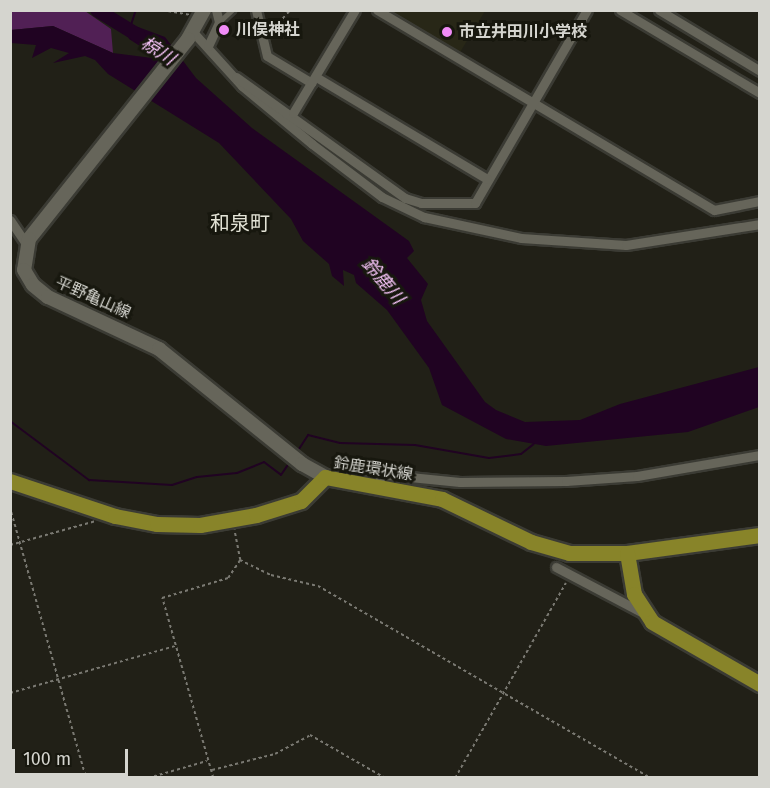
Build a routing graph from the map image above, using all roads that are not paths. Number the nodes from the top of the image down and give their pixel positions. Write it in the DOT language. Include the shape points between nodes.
graph roads {
  1 [pos="216,10"];
  2 [pos="232,10"];
  3 [pos="256,10"];
  4 [pos="355,10"];
  5 [pos="377,10"];
  6 [pos="587,10"];
  7 [pos="620,10"];
  8 [pos="659,10"];
  9 [pos="203,14"];
  10 [pos="219,22"];
  11 [pos="191,36"];
  12 [pos="208,46"];
  13 [pos="759,71"];
  14 [pos="234,76"];
  15 [pos="314,80"];
  16 [pos="759,93"];
  17 [pos="532,103"];
  18 [pos="293,113"];
  19 [pos="487,179"];
  20 [pos="759,201"];
  21 [pos="10,220"];
  22 [pos="759,224"];
  23 [pos="28,242"];
  24 [pos="759,455"];
  25 [pos="325,477"];
  26 [pos="10,481"];
  27 [pos="379,489"];
  28 [pos="759,535"];
  29 [pos="627,553"];
  30 [pos="556,567"];
  31 [pos="645,614"];
  32 [pos="759,684"];
  1 -- 10 [label="street"];
  2 -- 10 [label="lane"];
  3 -- 15 [label="street" via="267,56"];
  4 -- 15 [label="street"];
  5 -- 17 [label="street"];
  6 -- 17 [label="street"];
  7 -- 16 [label="street"];
  8 -- 13 [label="street"];
  9 -- 11 [label="main road"];
  10 -- 12 [label="street"];
  11 -- 12 [label="street"];
  11 -- 23 [label="main road"];
  12 -- 14 [label="street"];
  14 -- 18 [label="street"];
  14 -- 22 [label="street" via="381,197 424,217 521,238 626,245"];
  15 -- 18 [label="street"];
  15 -- 19 [label="street"];
  17 -- 19 [label="street"];
  17 -- 20 [label="street" via="714,210"];
  18 -- 19 [label="street" via="380,184 405,198 421,203 475,203"];
  21 -- 23 [label="street"];
  23 -- 25 [label="main road, 平野亀山線" via="24,270 39,291 159,349 302,464"];
  24 -- 27 [label="street" via="637,476 566,481 460,482 380,474"];
  25 -- 26 [label="main road, 鈴鹿環状線" via="301,501 231,521 157,524 101,511"];
  25 -- 27 [label="main road, 鈴鹿環状線"];
  27 -- 29 [label="main road, 鈴鹿環状線" via="455,504 556,551"];
  28 -- 29 [label="main road, 鈴鹿環状線"];
  29 -- 31 [label="main road" via="631,584"];
  30 -- 31 [label="street"];
  31 -- 32 [label="main road"];
}
